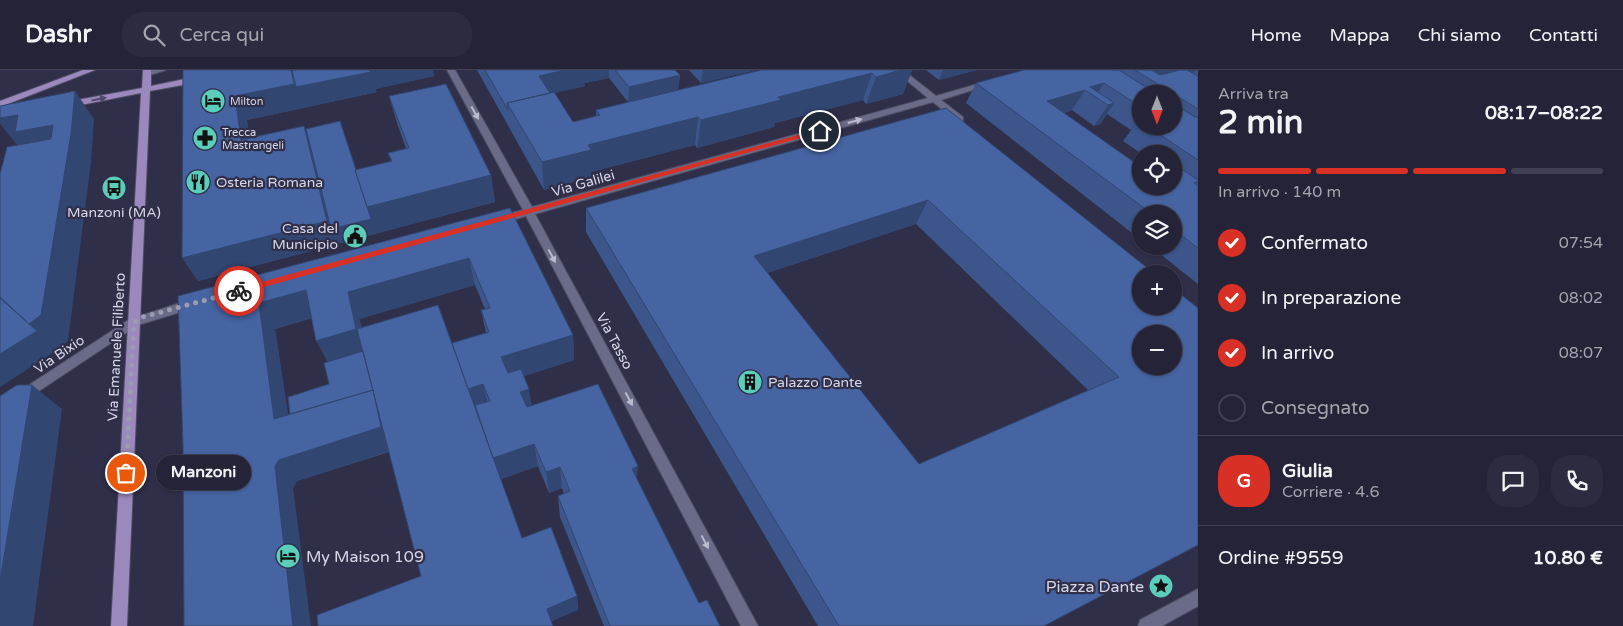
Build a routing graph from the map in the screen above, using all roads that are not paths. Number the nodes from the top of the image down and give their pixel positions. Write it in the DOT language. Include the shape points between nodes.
graph roads {
  1 [pos="91,70"];
  2 [pos="162,70"];
  3 [pos="451,70"];
  4 [pos="898,70"];
  5 [pos="147,71"];
  6 [pos="206,77"];
  7 [pos="998,81"];
  8 [pos="146,90"];
  9 [pos="934,99"];
  10 [pos="0,104"];
  11 [pos="54,108"];
  12 [pos="966,124"];
  13 [pos="529,212"];
  14 [pos="485,224"];
  15 [pos="203,301"];
  16 [pos="134,322"];
  17 [pos="0,411"];
  18 [pos="1198,597"];
  19 [pos="120,626"];
  20 [pos="750,626"];
  21 [pos="1146,626"];
  1 -- 10 [label="main road"];
  2 -- 5 [label="street"];
  3 -- 13 [label="street, Via Tasso, one-way"];
  4 -- 9 [label="street"];
  5 -- 8 [label="main road, Via Emanuele Filiberto"];
  6 -- 8 [label="main road"];
  7 -- 9 [label="street, Via Galilei"];
  11 -- 8 [label="main road, one-way"];
  8 -- 16 [label="main road, Via Emanuele Filiberto"];
  9 -- 12 [label="street"];
  13 -- 9 [label="street, Via Galilei, one-way"];
  13 -- 14 [label="street, Via Galilei"];
  13 -- 20 [label="street, Via Tasso, one-way"];
  15 -- 16 [label="street"];
  16 -- 17 [label="street, Via Bixio"];
  16 -- 19 [label="main road, Via Emanuele Filiberto"];
  18 -- 21 [label="street"];
}
